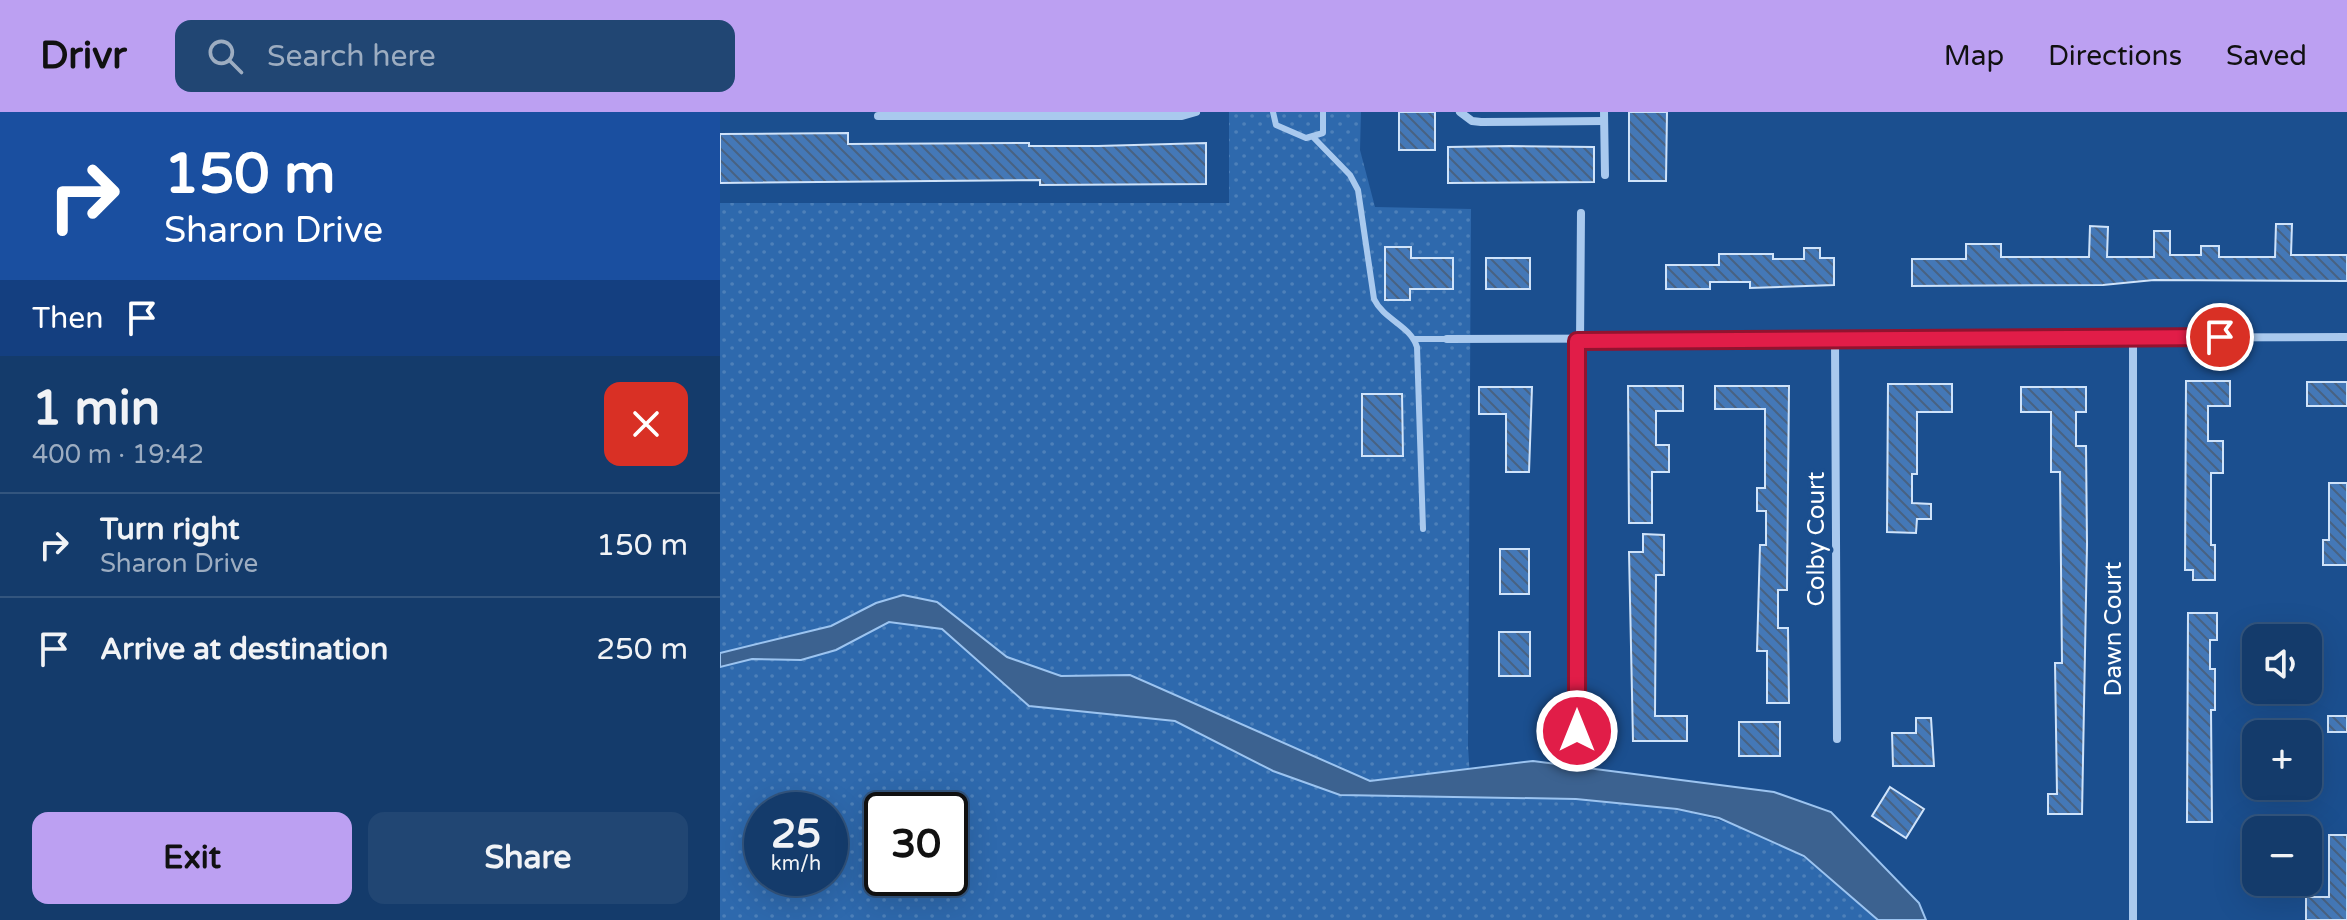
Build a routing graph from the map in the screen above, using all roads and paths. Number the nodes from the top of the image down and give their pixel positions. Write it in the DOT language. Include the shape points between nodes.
graph roads {
  1 [pos="1196,112"];
  2 [pos="1273,112"];
  3 [pos="1323,112"];
  4 [pos="1460,112"];
  5 [pos="938,114"];
  6 [pos="878,116"];
  7 [pos="1604,117"];
  8 [pos="1314,138"];
  9 [pos="1605,175"];
  10 [pos="1581,213"];
  11 [pos="2133,337"];
  12 [pos="2347,337"];
  13 [pos="1414,339"];
  14 [pos="1447,339"];
  15 [pos="1835,340"];
  16 [pos="1577,341"];
  17 [pos="1423,529"];
  18 [pos="1577,731"];
  19 [pos="1837,739"];
  20 [pos="2133,920"];
  1 -- 5 [label="street"];
  2 -- 8 [label="lane" via="1276,125"];
  3 -- 8 [label="lane" via="1323,133"];
  4 -- 7 [label="street" via="1481,122"];
  5 -- 6 [label="street"];
  7 -- 9 [label="street"];
  8 -- 13 [label="lane" via="1358,190 1378,309"];
  10 -- 16 [label="street"];
  11 -- 12 [label="street"];
  11 -- 15 [label="street"];
  11 -- 20 [label="street, Dawn Court"];
  13 -- 14 [label="lane"];
  13 -- 17 [label="lane"];
  14 -- 16 [label="street"];
  15 -- 16 [label="street"];
  15 -- 19 [label="street, Colby Court"];
  16 -- 18 [label="street"];
}
